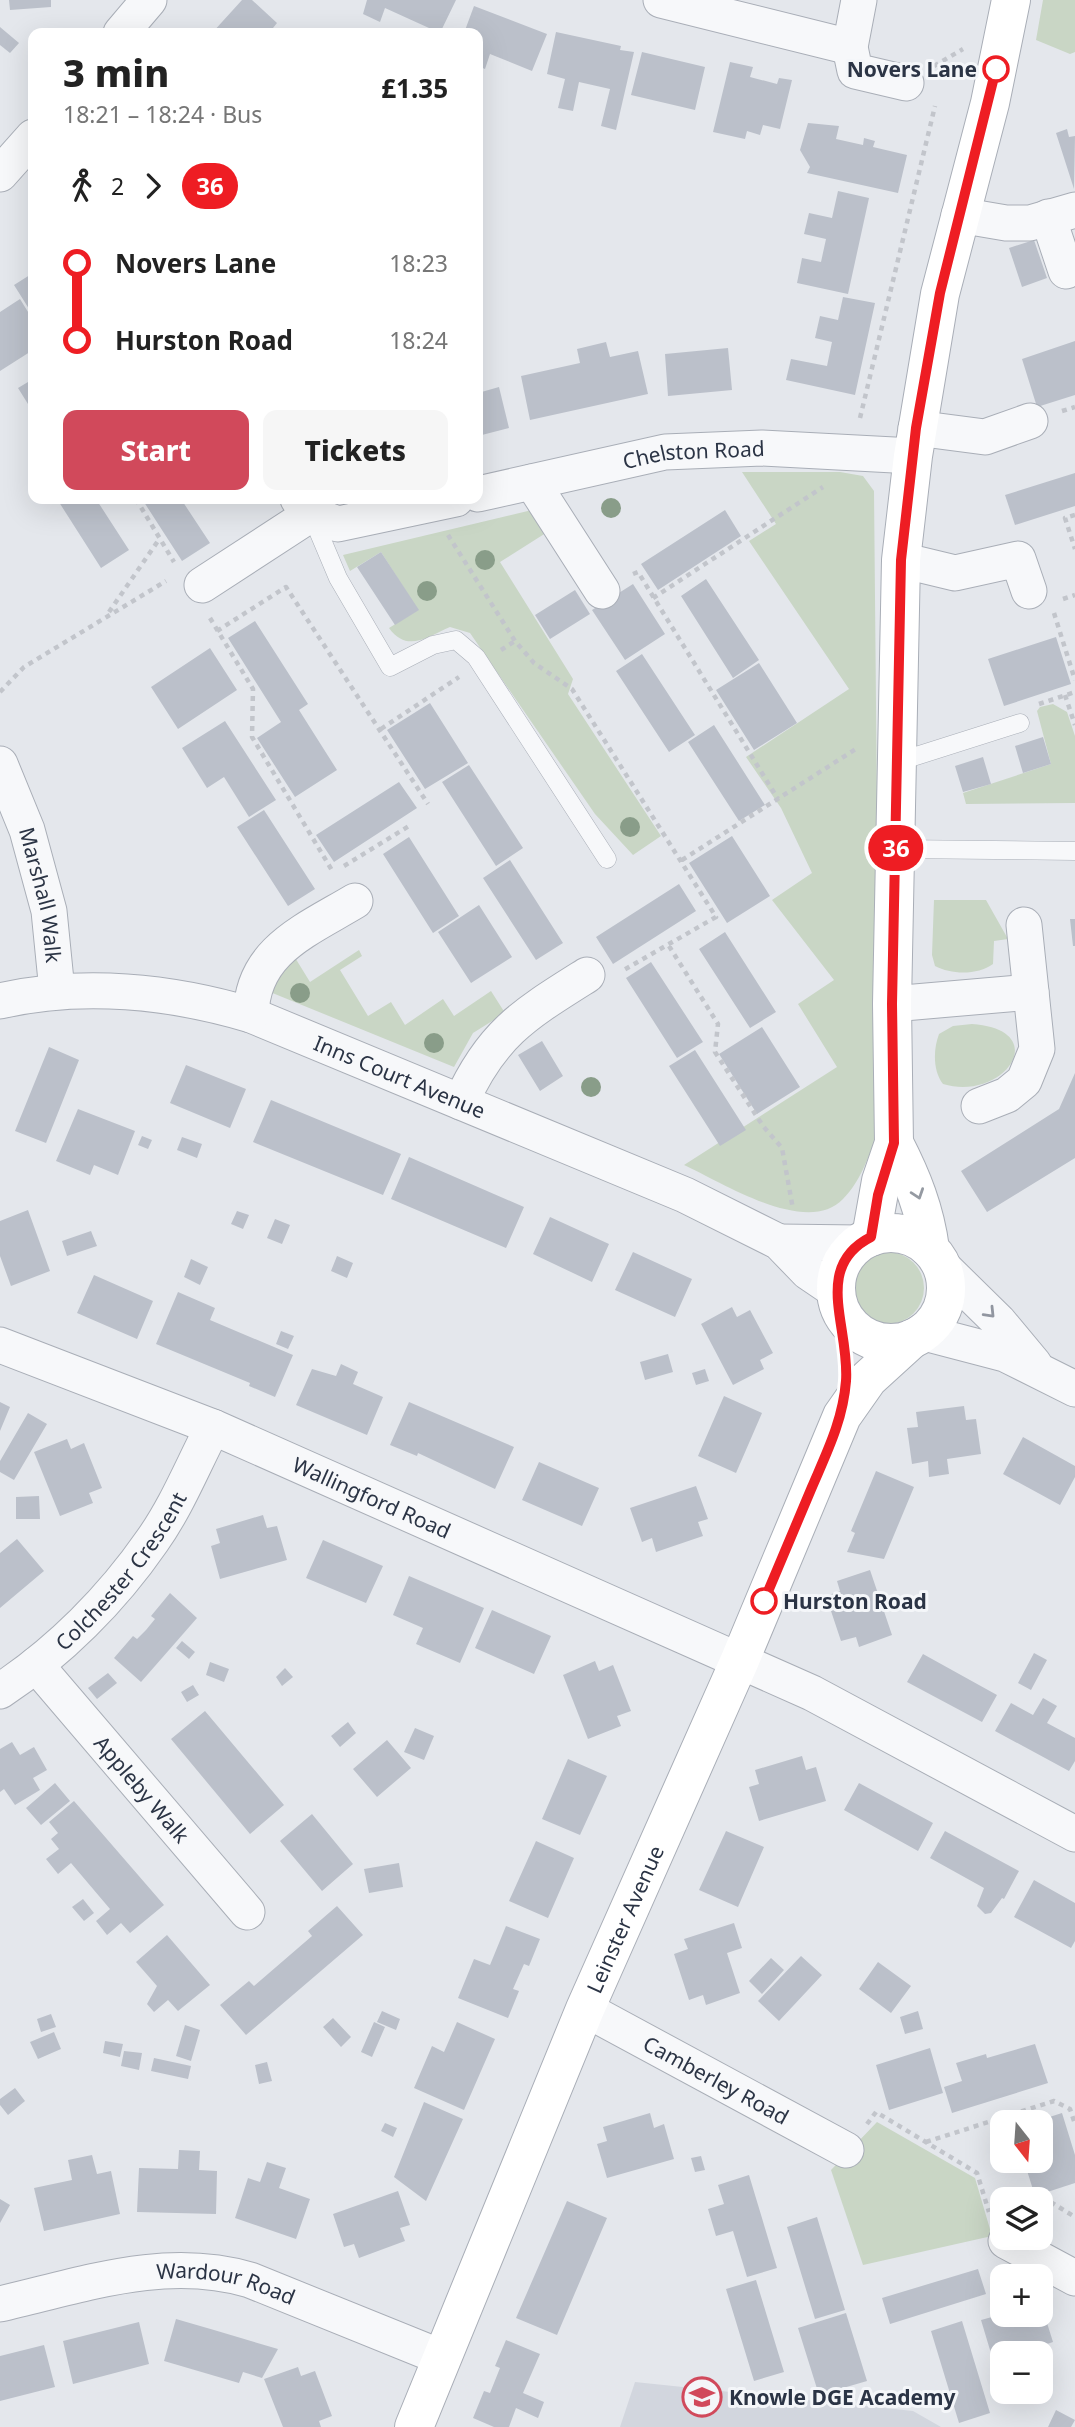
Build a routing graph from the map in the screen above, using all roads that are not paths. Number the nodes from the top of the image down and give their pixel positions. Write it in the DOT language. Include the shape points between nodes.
graph roads {
  1 [pos="149,0"];
  2 [pos="661,0"];
  3 [pos="859,0"];
  4 [pos="1009,12"];
  5 [pos="125,28"];
  6 [pos="850,47"];
  7 [pos="922,86"];
  8 [pos="28,143"];
  9 [pos="0,174"];
  10 [pos="1061,214"];
  11 [pos="959,215"];
  12 [pos="1066,271"];
  13 [pos="1030,421"];
  14 [pos="915,442"];
  15 [pos="531,482"];
  16 [pos="483,493"];
  17 [pos="433,504"];
  18 [pos="304,506"];
  19 [pos="901,560"];
  20 [pos="191,579"];
  21 [pos="601,591"];
  22 [pos="1029,591"];
  23 [pos="1020,723"];
  24 [pos="897,762"];
  25 [pos="0,764"];
  26 [pos="896,849"];
  27 [pos="1075,850"];
  28 [pos="607,859"];
  29 [pos="354,902"];
  30 [pos="1024,925"];
  31 [pos="587,975"];
  32 [pos="57,991"];
  33 [pos="1031,992"];
  34 [pos="0,1001"];
  35 [pos="892,1004"];
  36 [pos="251,1015"];
  37 [pos="461,1102"];
  38 [pos="979,1107"];
  39 [pos="894,1143"];
  40 [pos="865,1240"];
  41 [pos="789,1241"];
  42 [pos="936,1257"];
  43 [pos="838,1300"];
  44 [pos="917,1335"];
  45 [pos="0,1345"];
  46 [pos="1039,1369"];
  47 [pos="1075,1389"];
  48 [pos="842,1416"];
  49 [pos="213,1427"];
  50 [pos="740,1660"];
  51 [pos="36,1665"];
  52 [pos="0,1691"];
  53 [pos="1075,1834"];
  54 [pos="247,1912"];
  55 [pos="585,2009"];
  56 [pos="846,2150"];
  57 [pos="1023,2250"];
  58 [pos="1075,2278"];
  59 [pos="0,2304"];
  60 [pos="443,2358"];
  61 [pos="414,2427"];
  1 -- 5 [label="street"];
  2 -- 6 [label="street"];
  3 -- 6 [label="street"];
  4 -- 11 [label="street"];
  6 -- 7 [label="street" via="855,71"];
  8 -- 9 [label="street"];
  10 -- 11 [label="street" via="1030,223"];
  10 -- 12 [label="street"];
  11 -- 14 [label="street" via="940,293"];
  13 -- 14 [label="street, Chelston Road" via="985,437"];
  14 -- 15 [label="street, Chelston Road" via="852,452 762,448 665,452"];
  14 -- 19 [label="street"];
  15 -- 16 [label="street, Chelston Road"];
  15 -- 21 [label="street"];
  17 -- 18 [label="street" via="338,524"];
  18 -- 20 [label="street"];
  18 -- 28 [label="lane" via="338,578 390,667 433,645 456,640 480,663"];
  19 -- 22 [label="street" via="955,573 1018,559"];
  19 -- 24 [label="street"];
  23 -- 24 [label="lane"];
  24 -- 26 [label="street"];
  25 -- 32 [label="street, Marshall Walk" via="27,830 48,911"];
  26 -- 27 [label="lane"];
  26 -- 35 [label="street"];
  29 -- 36 [label="street" via="271,955 251,992"];
  30 -- 33 [label="street"];
  31 -- 37 [label="street" via="522,1016 491,1047"];
  32 -- 34 [label="street, Inns Court Avenue"];
  32 -- 36 [label="street, Inns Court Avenue" via="110,991 197,1001"];
  33 -- 35 [label="street"];
  33 -- 38 [label="street" via="1037,1049 1030,1069 1007,1095"];
  35 -- 39 [label="street"];
  36 -- 37 [label="street, Inns Court Avenue"];
  37 -- 41 [label="street, Inns Court Avenue"];
  39 -- 40 [label="street"];
  39 -- 42 [label="street, one-way" via="915,1184"];
  40 -- 41 [label="street, Inns Court Avenue"];
  40 -- 42 [label="street" via="904,1234"];
  40 -- 43 [label="street" via="840,1266"];
  41 -- 43 [label="street, Inns Court Avenue" via="808,1272"];
  42 -- 44 [label="street" via="946,1284 944,1303 929,1327"];
  42 -- 46 [label="street, one-way"];
  43 -- 44 [label="street" via="851,1325 866,1337 894,1342"];
  43 -- 48 [label="street, Leinster Avenue" via="847,1352"];
  44 -- 46 [label="street" via="1005,1354"];
  44 -- 48 [label="street, Leinster Avenue" via="868,1379"];
  45 -- 49 [label="street, Wallingford Road"];
  46 -- 47 [label="street"];
  48 -- 50 [label="street, Leinster Avenue"];
  49 -- 50 [label="street, Wallingford Road"];
  49 -- 51 [label="street, Colchester Crescent" via="153,1541 95,1611"];
  50 -- 53 [label="street" via="812,1693"];
  50 -- 55 [label="street, Leinster Avenue"];
  51 -- 52 [label="street, Colchester Crescent"];
  51 -- 54 [label="street, Appleby Walk"];
  55 -- 56 [label="street, Camberley Road"];
  55 -- 60 [label="street, Leinster Avenue"];
  57 -- 58 [label="street"];
  59 -- 60 [label="street, Wardour Road" via="129,2274 163,2269 219,2271"];
  60 -- 61 [label="street, Leinster Avenue"];
}
